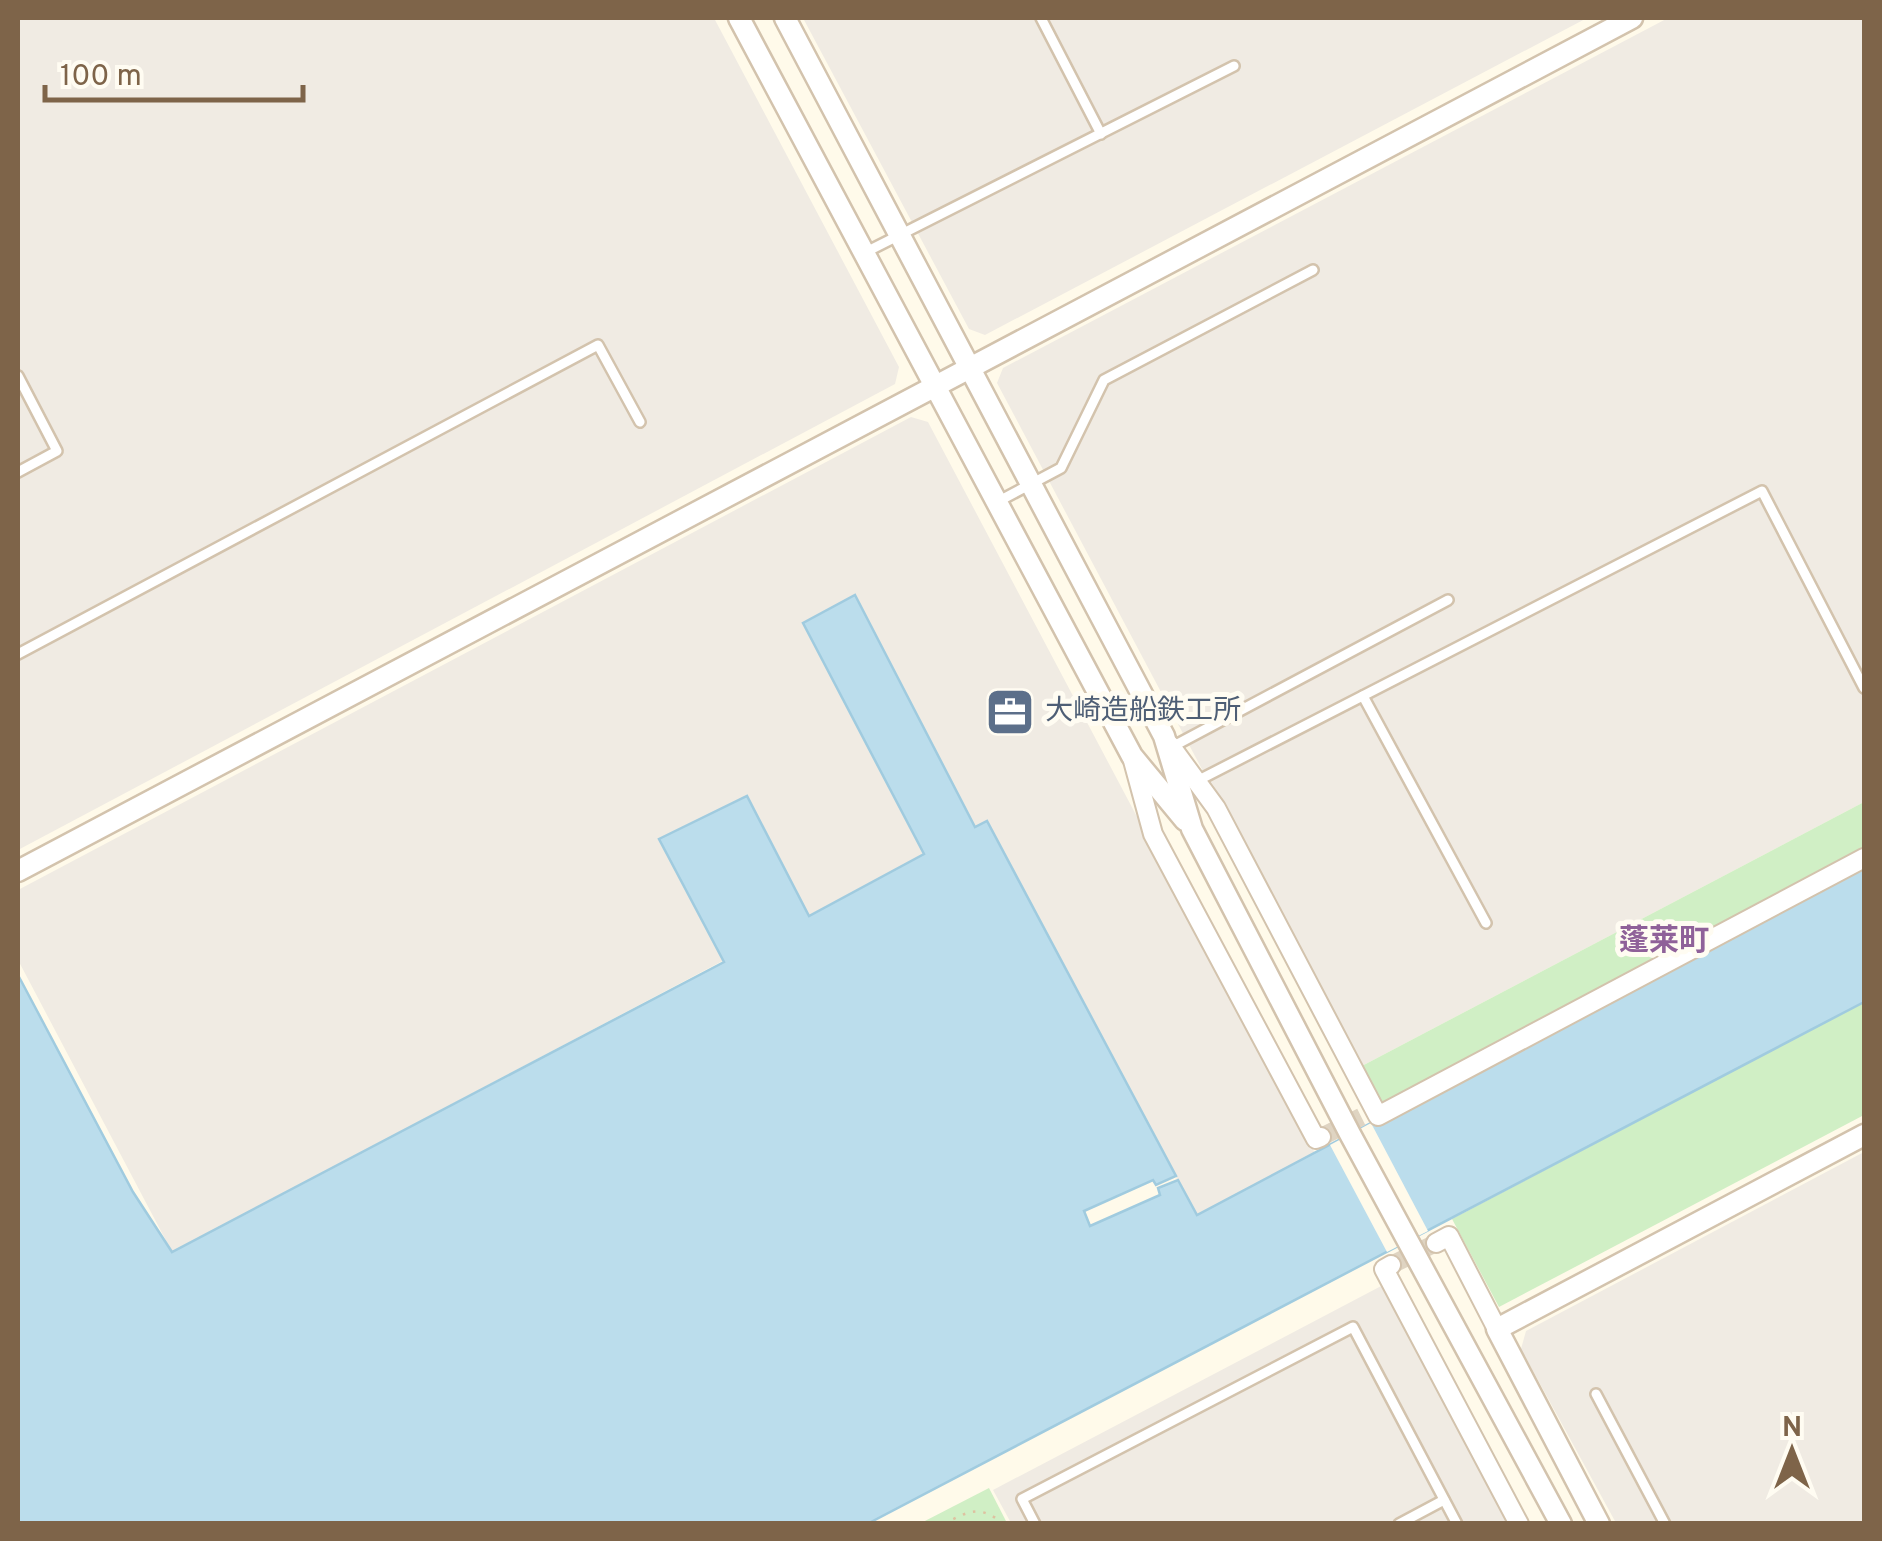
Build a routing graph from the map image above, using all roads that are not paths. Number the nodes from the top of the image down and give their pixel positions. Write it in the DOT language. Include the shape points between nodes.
graph roads {
  1 [pos="739,18"];
  2 [pos="785,18"];
  3 [pos="1041,18"];
  4 [pos="1632,18"];
  5 [pos="1234,66"];
  6 [pos="1100,134"];
  7 [pos="900,235"];
  8 [pos="864,253"];
  9 [pos="1313,270"];
  10 [pos="970,368"];
  11 [pos="18,376"];
  12 [pos="935,387"];
  13 [pos="640,422"];
  14 [pos="18,472"];
  15 [pos="1032,484"];
  16 [pos="997,503"];
  17 [pos="1448,600"];
  18 [pos="18,654"];
  19 [pos="1864,688"];
  20 [pos="1364,696"];
  21 [pos="1168,744"];
  22 [pos="1132,756"];
  23 [pos="1181,789"];
  24 [pos="1864,858"];
  25 [pos="18,871"];
  26 [pos="1486,923"];
  27 [pos="1864,1135"];
  28 [pos="1322,1137"];
  29 [pos="1436,1243"];
  30 [pos="1391,1266"];
  31 [pos="1497,1330"];
  32 [pos="1596,1394"];
  33 [pos="1444,1500"];
  34 [pos="1034,1524"];
  35 [pos="1400,1524"];
  36 [pos="1456,1524"];
  37 [pos="1519,1524"];
  38 [pos="1561,1524"];
  39 [pos="1599,1524"];
  40 [pos="1664,1524"];
  1 -- 8 [label="street"];
  2 -- 7 [label="street"];
  3 -- 6 [label="lane"];
  4 -- 10 [label="street"];
  5 -- 6 [label="lane"];
  6 -- 7 [label="lane"];
  7 -- 8 [label="lane"];
  7 -- 10 [label="street"];
  8 -- 12 [label="street"];
  9 -- 15 [label="lane" via="1104,380 1061,468"];
  10 -- 12 [label="street"];
  10 -- 15 [label="street"];
  11 -- 14 [label="lane" via="58,451"];
  12 -- 16 [label="street"];
  12 -- 25 [label="street"];
  13 -- 18 [label="lane" via="598,345"];
  15 -- 16 [label="lane"];
  15 -- 21 [label="street"];
  16 -- 22 [label="street"];
  17 -- 21 [label="lane"];
  19 -- 20 [label="lane" via="1762,491"];
  20 -- 23 [label="lane"];
  20 -- 26 [label="lane"];
  21 -- 23 [label="street"];
  22 -- 23 [label="street"];
  22 -- 28 [label="street" via="1154,834 1316,1140"];
  23 -- 24 [label="street" via="1216,808 1370,1112 1378,1116"];
  23 -- 38 [label="street" via="1192,830"];
  27 -- 31 [label="street"];
  29 -- 31 [label="street" via="1449,1236"];
  30 -- 37 [label="street" via="1384,1268"];
  31 -- 39 [label="street"];
  32 -- 40 [label="lane"];
  33 -- 34 [label="lane" via="1353,1328 1022,1499"];
  33 -- 35 [label="lane"];
  33 -- 36 [label="lane"];
}
